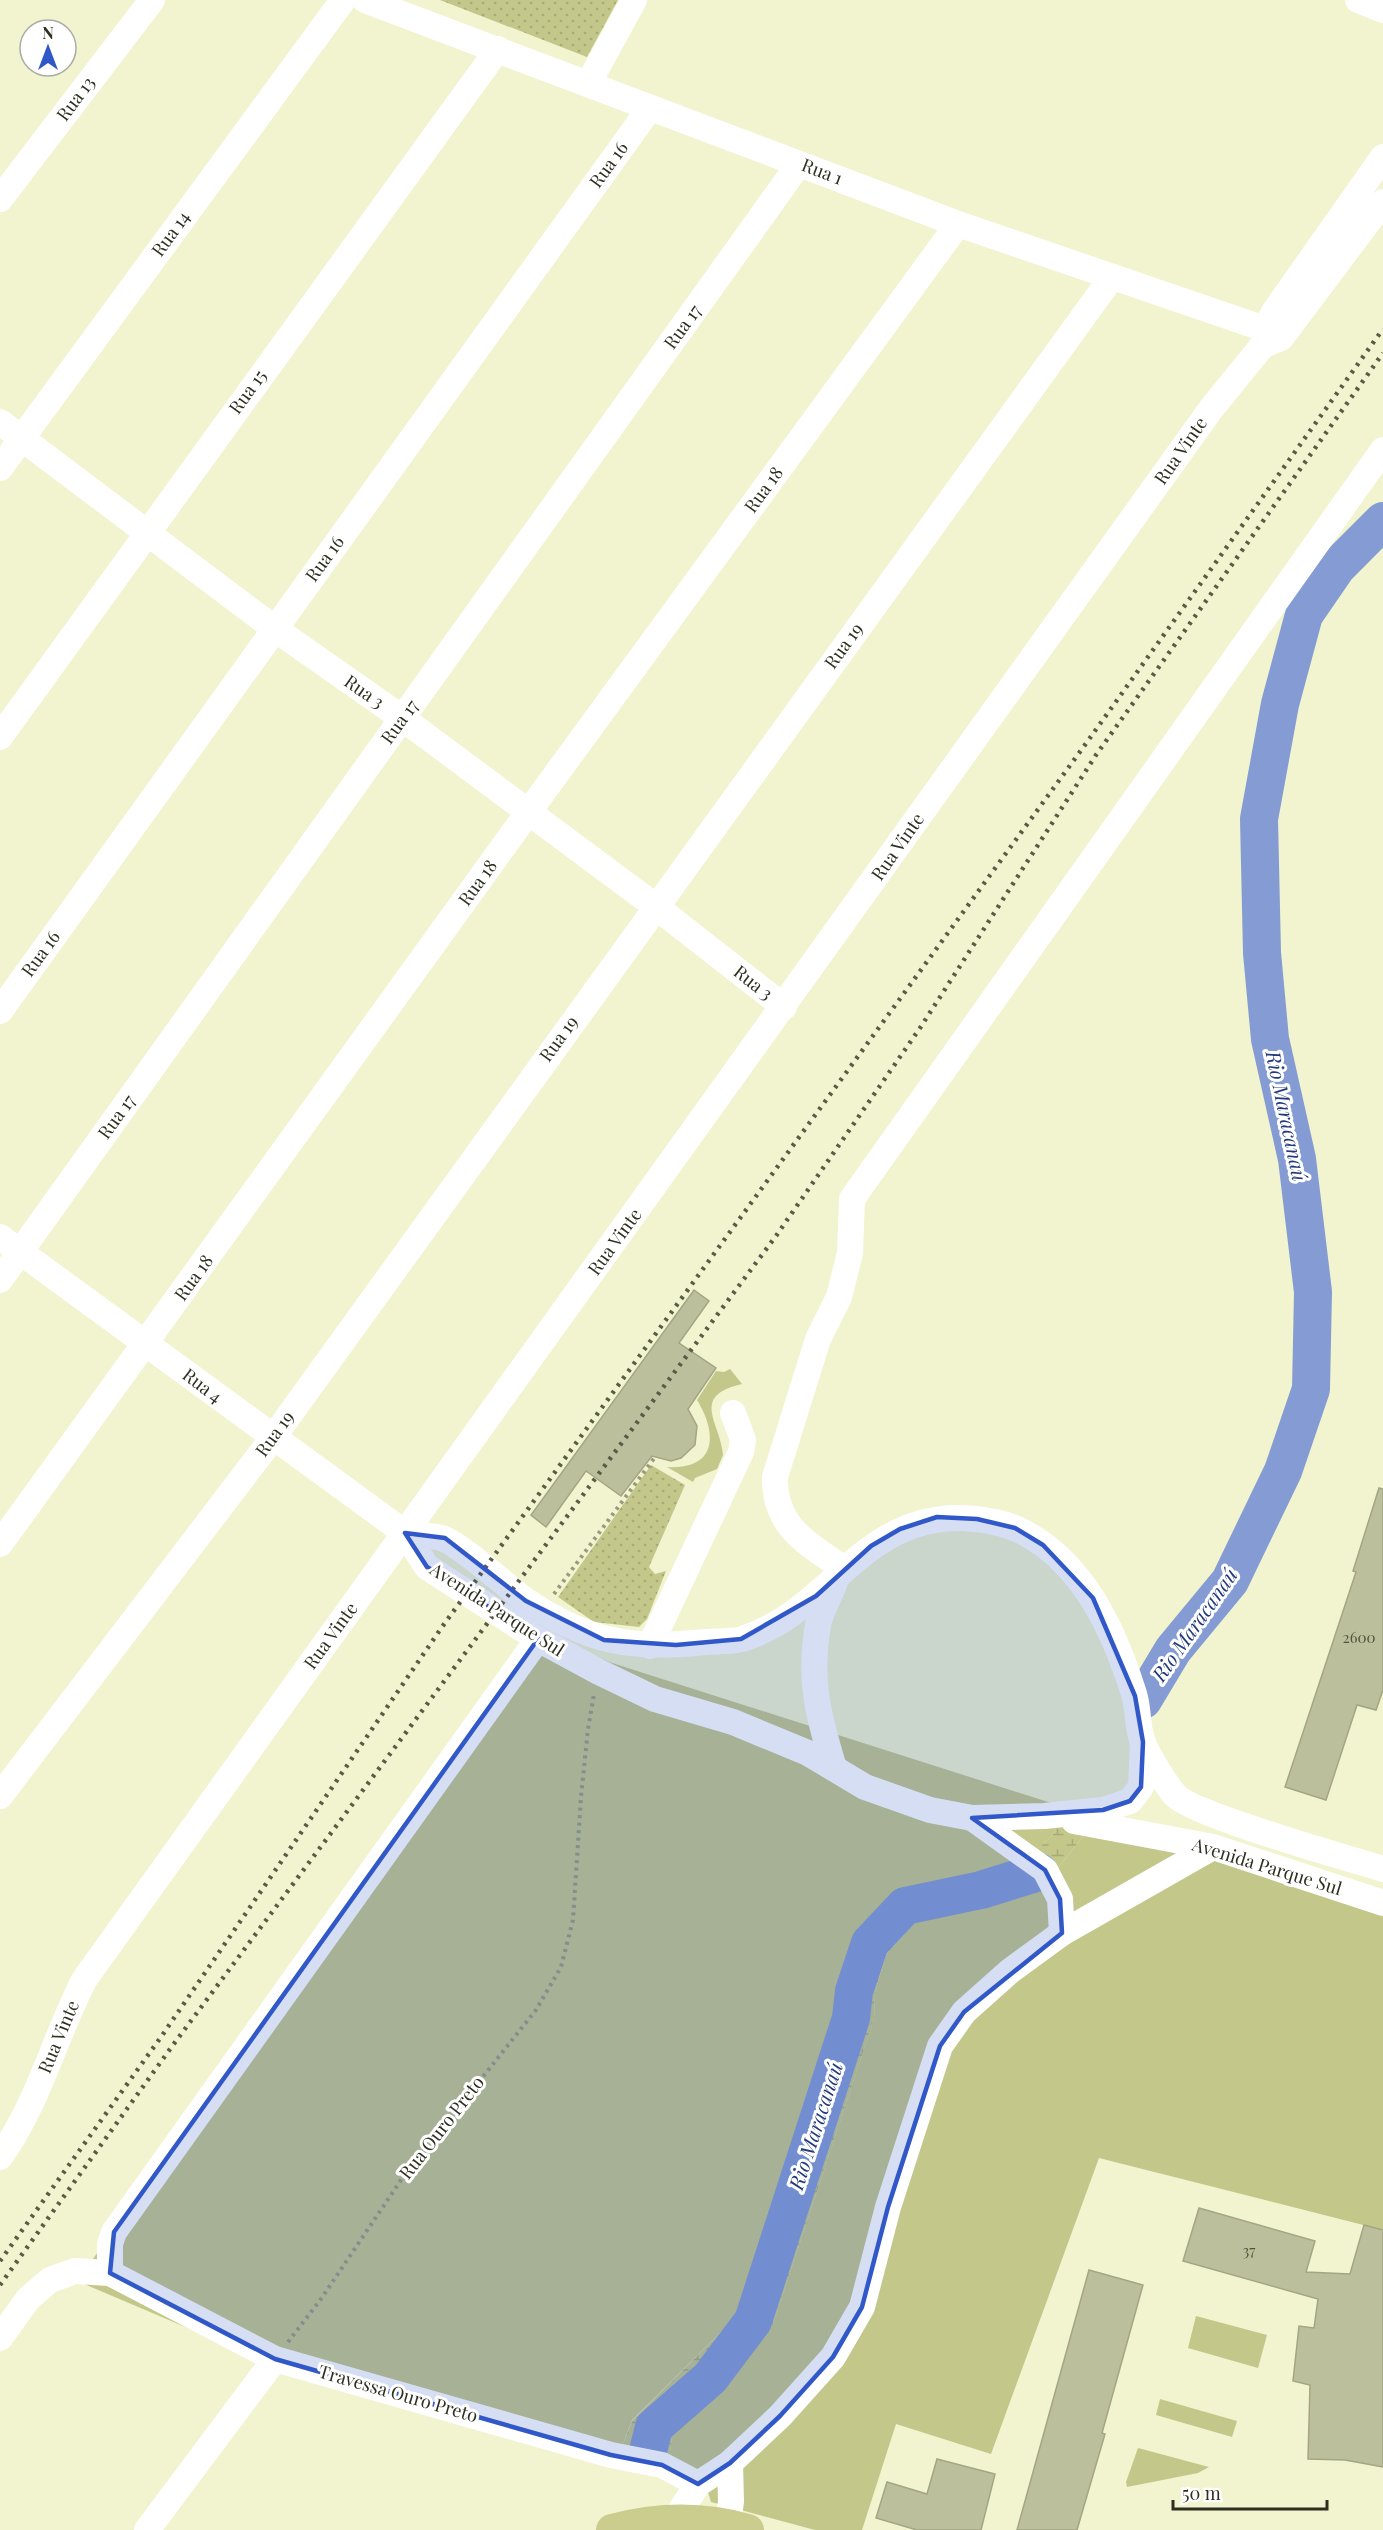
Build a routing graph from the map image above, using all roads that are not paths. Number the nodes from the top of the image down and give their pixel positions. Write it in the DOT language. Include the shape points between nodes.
graph roads {
  1 [pos="152,0"];
  2 [pos="343,0"];
  3 [pos="365,0"];
  4 [pos="634,0"];
  5 [pos="1358,0"];
  6 [pos="1383,10"];
  7 [pos="498,49"];
  8 [pos="588,84"];
  9 [pos="650,108"];
  10 [pos="1383,157"];
  11 [pos="800,164"];
  12 [pos="0,199"];
  13 [pos="1383,202"];
  14 [pos="958,224"];
  15 [pos="1112,277"];
  16 [pos="1269,337"];
  17 [pos="0,422"];
  18 [pos="21,438"];
  19 [pos="1383,450"];
  20 [pos="0,468"];
  21 [pos="146,532"];
  22 [pos="275,628"];
  23 [pos="402,718"];
  24 [pos="0,737"];
  25 [pos="527,813"];
  26 [pos="655,906"];
  27 [pos="784,1007"];
  28 [pos="0,1011"];
  29 [pos="0,1237"];
  30 [pos="21,1252"];
  31 [pos="0,1280"];
  32 [pos="147,1344"];
  33 [pos="733,1413"];
  34 [pos="272,1438"];
  35 [pos="405,1533"];
  36 [pos="0,1544"];
  37 [pos="842,1571"];
  38 [pos="538,1639"];
  39 [pos="650,1646"];
  40 [pos="1143,1742"];
  41 [pos="834,1768"];
  42 [pos="0,1796"];
  43 [pos="1044,1816"];
  44 [pos="972,1818"];
  45 [pos="1213,1847"];
  46 [pos="1383,1869"];
  47 [pos="1383,1903"];
  48 [pos="1062,1933"];
  49 [pos="0,2157"];
  50 [pos="110,2274"];
  51 [pos="0,2338"];
  52 [pos="275,2359"];
  53 [pos="730,2463"];
  54 [pos="698,2484"];
  55 [pos="674,2520"];
  56 [pos="738,2527"];
  57 [pos="147,2530"];
  58 [pos="612,2530"];
  1 -- 12 [label="street, Rua 13"];
  2 -- 18 [label="street, Rua 14"];
  3 -- 7 [label="street, Rua 1"];
  4 -- 8 [label="street"];
  5 -- 6 [label="street"];
  7 -- 8 [label="street, Rua 1"];
  7 -- 21 [label="street, Rua 15"];
  8 -- 9 [label="street, Rua 1"];
  9 -- 11 [label="street, Rua 1"];
  9 -- 22 [label="street, Rua 16"];
  10 -- 16 [label="street" via="1274,312"];
  11 -- 14 [label="street, Rua 1"];
  11 -- 23 [label="street, Rua 17"];
  13 -- 16 [label="street"];
  14 -- 15 [label="street, Rua 1"];
  14 -- 25 [label="street, Rua 18"];
  15 -- 16 [label="street, Rua 1"];
  15 -- 26 [label="street, Rua 19"];
  16 -- 27 [label="street, Rua Vinte" via="1210,409"];
  17 -- 18 [label="street, Rua 3"];
  18 -- 20 [label="street, Rua 14"];
  18 -- 21 [label="street, Rua 3"];
  19 -- 37 [label="street" via="852,1199 850,1252 839,1297 818,1339 775,1485 783,1517 797,1536"];
  21 -- 22 [label="street, Rua 3"];
  21 -- 24 [label="street, Rua 15"];
  22 -- 23 [label="street, Rua 3"];
  22 -- 28 [label="street, Rua 16"];
  23 -- 25 [label="street, Rua 3"];
  23 -- 30 [label="street, Rua 17"];
  25 -- 26 [label="street, Rua 3"];
  25 -- 32 [label="street, Rua 18"];
  26 -- 27 [label="street, Rua 3"];
  26 -- 34 [label="street, Rua 19"];
  27 -- 35 [label="street, Rua Vinte"];
  29 -- 30 [label="street, Rua 4"];
  30 -- 31 [label="street, Rua 17"];
  30 -- 32 [label="street, Rua 4"];
  32 -- 34 [label="street, Rua 4"];
  32 -- 36 [label="street, Rua 18"];
  33 -- 39 [label="street" via="743,1440 741,1452"];
  34 -- 35 [label="street, Rua 4"];
  34 -- 42 [label="street, Rua 19"];
  35 -- 38 [label="street, Avenida Parque Sul" via="427,1568"];
  35 -- 39 [label="street, Avenida Parque Sul" via="445,1538 526,1601 604,1640"];
  35 -- 49 [label="street, Rua Vinte" via="84,1980 50,2054 31,2108"];
  37 -- 39 [label="street, Avenida Parque Sul" via="816,1596 741,1639"];
  37 -- 40 [label="street, Avenida Parque Sul" via="871,1546 900,1529 936,1517 977,1519 1015,1528 1072,1570 1093,1598 1135,1696"];
  37 -- 41 [label="street" via="818,1623 815,1664 816,1708"];
  38 -- 41 [label="street, Avenida Parque Sul" via="655,1699 733,1722"];
  38 -- 50 [label="street" via="114,2232"];
  40 -- 43 [label="street, Avenida Parque Sul" via="1140,1787 1130,1801 1103,1810"];
  40 -- 46 [label="street, Avenida Parque Sul" via="1177,1798 1213,1815"];
  41 -- 44 [label="street, Avenida Parque Sul" via="876,1791 930,1810"];
  43 -- 44 [label="street, Avenida Parque Sul"];
  43 -- 45 [label="street, Avenida Parque Sul"];
  44 -- 48 [label="street" via="1045,1870 1060,1899"];
  45 -- 47 [label="street, Avenida Parque Sul"];
  45 -- 48 [label="street"];
  48 -- 53 [label="street" via="1010,1971 964,2012 940,2046 888,2208 862,2307 833,2357 780,2416"];
  50 -- 51 [label="street" via="75,2271 50,2280 28,2300"];
  50 -- 52 [label="street, Travessa Ouro Preto"];
  52 -- 54 [label="street, Travessa Ouro Preto" via="611,2455 662,2465"];
  52 -- 57 [label="street"];
  53 -- 54 [label="street"];
  53 -- 56 [label="street"];
  54 -- 55 [label="street"];
  55 -- 56 [label="main road"];
  55 -- 58 [label="main road"];
}
